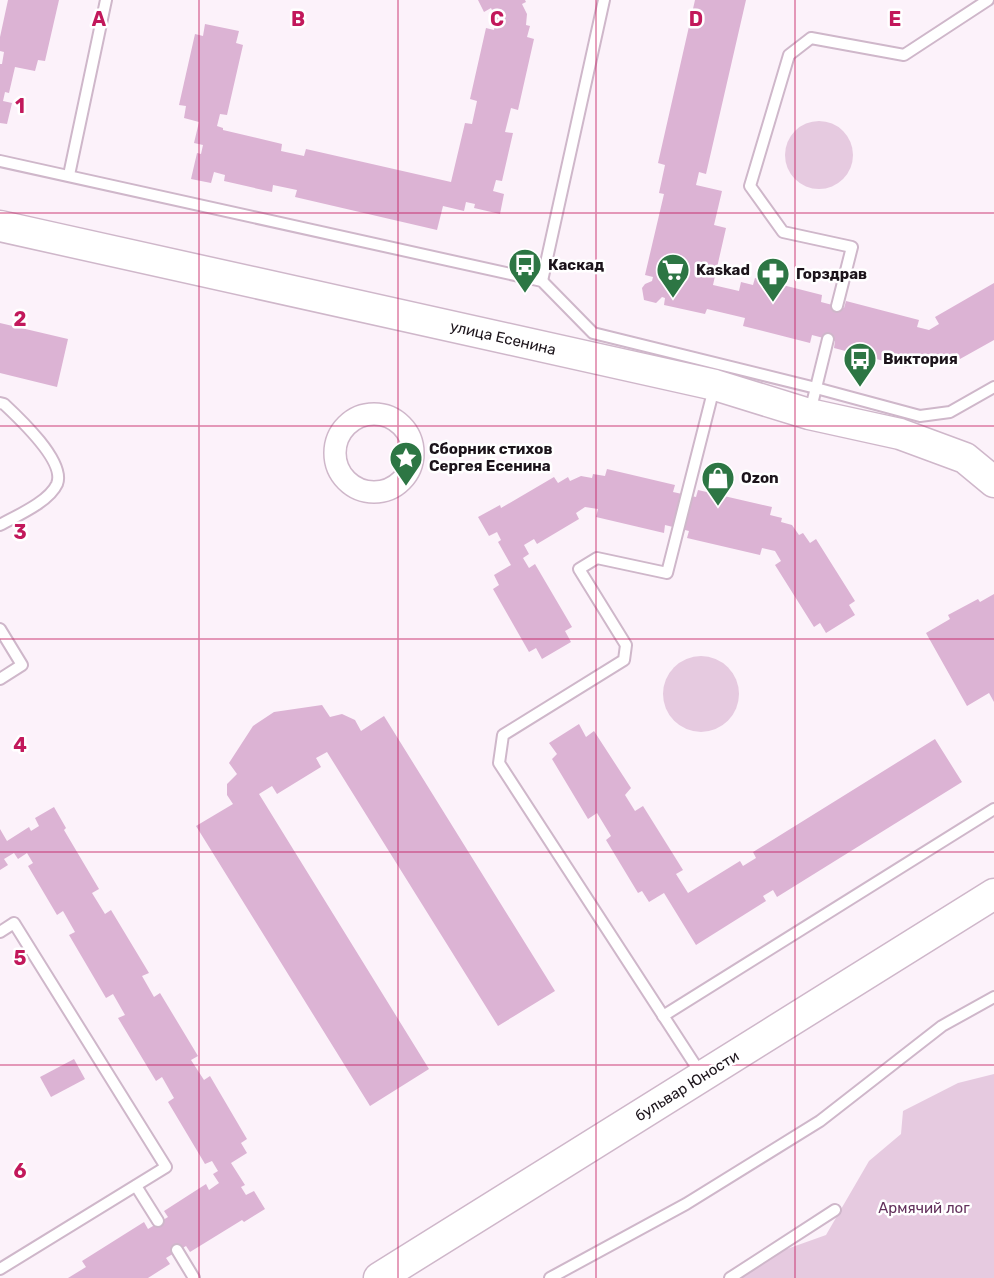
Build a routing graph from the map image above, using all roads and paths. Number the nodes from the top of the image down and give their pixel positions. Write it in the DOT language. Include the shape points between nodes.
graph roads {
  1 [pos="106,0"];
  2 [pos="604,0"];
  3 [pos="988,0"];
  4 [pos="0,161"];
  5 [pos="69,175"];
  6 [pos="0,225"];
  7 [pos="542,281"];
  8 [pos="837,306"];
  9 [pos="828,339"];
  10 [pos="715,385"];
  11 [pos="994,387"];
  12 [pos="813,401"];
  13 [pos="0,403"];
  14 [pos="994,482"];
  15 [pos="0,525"];
  16 [pos="0,629"];
  17 [pos="0,679"];
  18 [pos="994,809"];
  19 [pos="994,894"];
  20 [pos="0,932"];
  21 [pos="994,997"];
  22 [pos="663,1016"];
  23 [pos="702,1077"];
  24 [pos="136,1186"];
  25 [pos="835,1210"];
  26 [pos="158,1221"];
  27 [pos="177,1250"];
  28 [pos="0,1269"];
  29 [pos="194,1278"];
  30 [pos="379,1278"];
  31 [pos="550,1278"];
  32 [pos="730,1278"];
  1 -- 5 [label="lane"];
  2 -- 7 [label="lane"];
  3 -- 8 [label="lane" via="904,55 812,38 789,55 750,186 783,232 852,247"];
  4 -- 5 [label="lane"];
  5 -- 7 [label="lane"];
  6 -- 10 [label="street, улица Есенина"];
  7 -- 12 [label="lane" via="593,333"];
  9 -- 12 [label="lane"];
  10 -- 12 [label="street, улица Есенина"];
  10 -- 22 [label="lane" via="668,573 597,558 579,569 626,645 624,660 503,735 499,764"];
  11 -- 12 [label="lane" via="950,412 920,416"];
  12 -- 14 [label="street, улица Есенина" via="965,458"];
  13 -- 15 [label="lane" via="37,438 57,470 58,483 28,510"];
  16 -- 17 [label="lane" via="22,666"];
  18 -- 22 [label="lane"];
  19 -- 23 [label="street, бульвар Юности"];
  20 -- 24 [label="lane" via="14,923 165,1167"];
  21 -- 31 [label="lane" via="942,1026 820,1121 687,1204"];
  22 -- 23 [label="lane"];
  23 -- 30 [label="street, бульвар Юности"];
  24 -- 26 [label="lane"];
  24 -- 28 [label="lane"];
  25 -- 32 [label="lane"];
  27 -- 29 [label="lane"];
}
